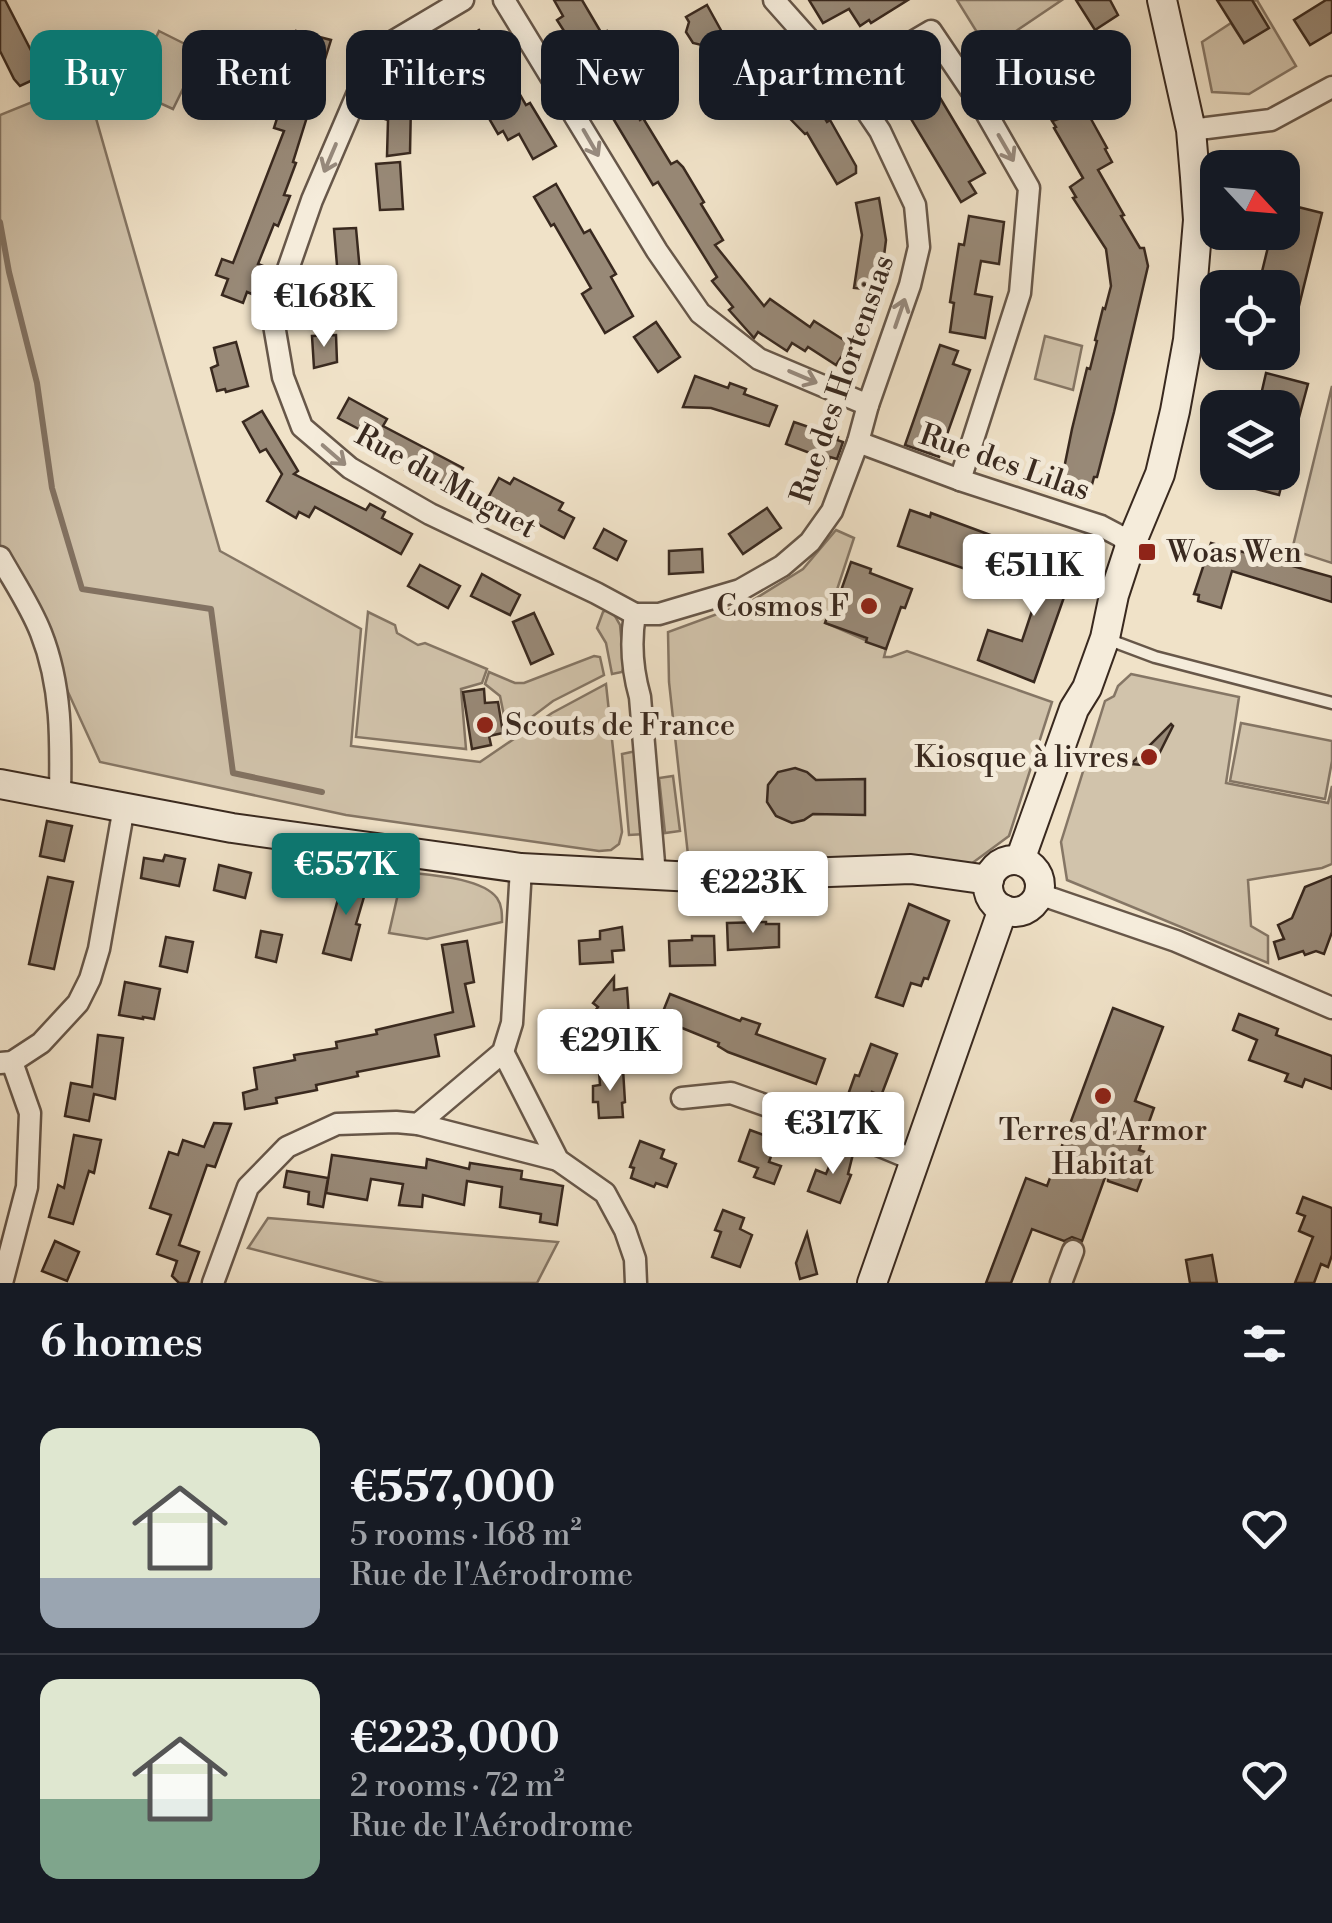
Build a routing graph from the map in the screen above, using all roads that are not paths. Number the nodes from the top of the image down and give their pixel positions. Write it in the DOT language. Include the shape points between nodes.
graph roads {
  1 [pos="462,0"];
  2 [pos="504,0"];
  3 [pos="774,0"];
  4 [pos="1162,0"];
  5 [pos="801,30"];
  6 [pos="941,45"];
  7 [pos="1332,87"];
  8 [pos="873,120"];
  9 [pos="1191,130"];
  10 [pos="868,404"];
  11 [pos="858,442"];
  12 [pos="960,480"];
  13 [pos="1130,546"];
  14 [pos="0,558"];
  15 [pos="635,614"];
  16 [pos="1105,638"];
  17 [pos="1332,704"];
  18 [pos="0,784"];
  19 [pos="60,796"];
  20 [pos="124,807"];
  21 [pos="1020,860"];
  22 [pos="521,868"];
  23 [pos="655,874"];
  24 [pos="989,880"];
  25 [pos="1039,894"];
  26 [pos="1003,909"];
  27 [pos="1332,1008"];
  28 [pos="503,1052"];
  29 [pos="6,1062"];
  30 [pos="682,1098"];
  31 [pos="418,1124"];
  32 [pos="558,1160"];
  33 [pos="914,1160"];
  34 [pos="1073,1252"];
  35 [pos="2,1283"];
  36 [pos="214,1283"];
  37 [pos="636,1283"];
  38 [pos="872,1283"];
  39 [pos="1060,1283"];
  1 -- 15 [label="street, Rue du Muguet, one-way" via="392,42 360,88 280,292 274,325 283,377 302,427 350,468"];
  2 -- 10 [label="street, one-way" via="700,313 760,359"];
  3 -- 5 [label="street, Rue des Hortensias"];
  4 -- 9 [label="main road"];
  6 -- 12 [label="street, one-way" via="1029,188 1020,293"];
  7 -- 9 [label="street" via="1271,120"];
  10 -- 8 [label="street, Rue des Hortensias, one-way" via="920,247 915,204"];
  9 -- 13 [label="main road" via="1198,220 1188,340 1160,474"];
  10 -- 11 [label="street, Rue des Hortensias"];
  11 -- 12 [label="street, Rue des Lilas"];
  11 -- 15 [label="street, Rue des Hortensias" via="832,511 782,566 740,590 659,614"];
  12 -- 13 [label="street, Rue des Lilas" via="1101,526"];
  13 -- 16 [label="main road"];
  14 -- 19 [label="street" via="41,633 56,686"];
  15 -- 23 [label="street" via="634,678"];
  16 -- 17 [label="lane"];
  16 -- 21 [label="main road"];
  18 -- 19 [label="main road"];
  19 -- 20 [label="main road"];
  20 -- 22 [label="main road"];
  20 -- 29 [label="street" via="90,979 78,1003 41,1043"];
  21 -- 24 [label="main road" via="998,866"];
  21 -- 25 [label="main road" via="1039,877"];
  22 -- 23 [label="main road"];
  22 -- 28 [label="street" via="512,1023"];
  23 -- 24 [label="main road" via="911,868"];
  24 -- 26 [label="main road" via="991,897"];
  25 -- 26 [label="main road" via="1028,908"];
  25 -- 27 [label="street" via="1176,940"];
  26 -- 33 [label="main road"];
  28 -- 31 [label="street"];
  28 -- 32 [label="street"];
  29 -- 35 [label="street" via="30,1113 26,1188"];
  30 -- 33 [label="street" via="731,1093"];
  31 -- 32 [label="street"];
  31 -- 36 [label="street" via="337,1124 287,1147 248,1187"];
  32 -- 37 [label="street" via="605,1193 635,1259"];
  33 -- 38 [label="main road"];
  34 -- 39 [label="street"];
}
